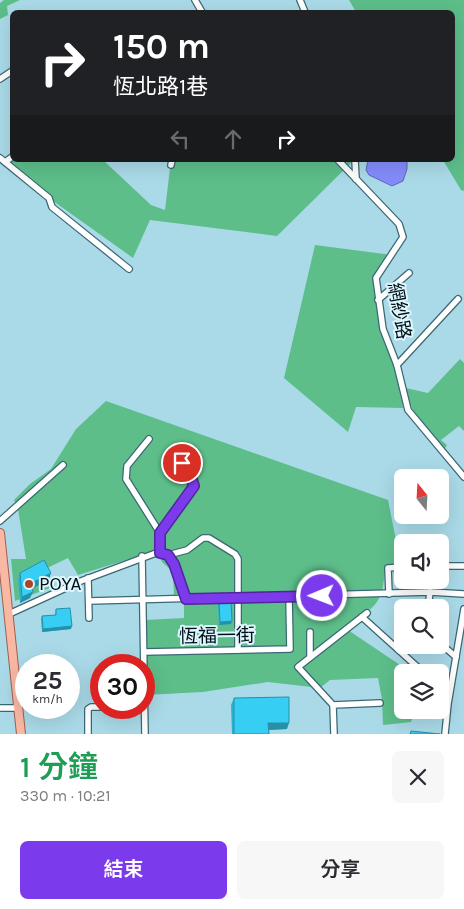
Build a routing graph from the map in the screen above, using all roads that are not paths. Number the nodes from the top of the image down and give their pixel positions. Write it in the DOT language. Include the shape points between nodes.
graph roads {
  1 [pos="2,160"];
  2 [pos="340,162"];
  3 [pos="355,162"];
  4 [pos="356,179"];
  5 [pos="129,269"];
  6 [pos="409,273"];
  7 [pos="458,299"];
  8 [pos="378,300"];
  9 [pos="397,365"];
  10 [pos="149,439"];
  11 [pos="182,463"];
  12 [pos="63,465"];
  13 [pos="464,477"];
  14 [pos="0,521"];
  15 [pos="0,533"];
  16 [pos="160,533"];
  17 [pos="160,553"];
  18 [pos="168,555"];
  19 [pos="142,556"];
  20 [pos="449,566"];
  21 [pos="464,566"];
  22 [pos="394,568"];
  23 [pos="88,578"];
  24 [pos="4,590"];
  25 [pos="430,592"];
  26 [pos="389,594"];
  27 [pos="464,594"];
  28 [pos="239,597"];
  29 [pos="289,597"];
  30 [pos="186,599"];
  31 [pos="429,599"];
  32 [pos="143,600"];
  33 [pos="89,601"];
  34 [pos="464,609"];
  35 [pos="9,614"];
  36 [pos="89,618"];
  37 [pos="310,632"];
  38 [pos="238,650"];
  39 [pos="449,651"];
  40 [pos="144,652"];
  41 [pos="310,656"];
  42 [pos="456,657"];
  43 [pos="415,664"];
  44 [pos="15,677"];
  45 [pos="451,685"];
  46 [pos="380,703"];
  47 [pos="333,705"];
  48 [pos="0,708"];
  49 [pos="15,708"];
  50 [pos="90,708"];
  51 [pos="19,719"];
  52 [pos="144,719"];
  53 [pos="21,734"];
  54 [pos="88,734"];
  55 [pos="145,734"];
  56 [pos="334,734"];
  57 [pos="445,734"];
  1 -- 5 [label="street" via="48,198 52,207"];
  2 -- 4 [label="street, 網紗路"];
  3 -- 4 [label="street"];
  4 -- 8 [label="street, 網紗路" via="399,224 403,238 376,278"];
  6 -- 8 [label="street"];
  7 -- 9 [label="street"];
  8 -- 9 [label="street, 網紗路" via="383,329"];
  9 -- 13 [label="street, 網紗路" via="411,415"];
  10 -- 16 [label="street" via="127,466 126,478"];
  11 -- 16 [label="street" via="180,466 191,477 194,486"];
  12 -- 14 [label="street"];
  15 -- 24 [label="main road"];
  16 -- 17 [label="street"];
  17 -- 18 [label="street"];
  17 -- 19 [label="street"];
  18 -- 28 [label="street" via="187,550 203,538 209,538 238,559"];
  18 -- 30 [label="street"];
  19 -- 23 [label="street"];
  19 -- 32 [label="street"];
  20 -- 21 [label="street"];
  22 -- 26 [label="street" via="388,568"];
  23 -- 33 [label="street"];
  23 -- 35 [label="street"];
  24 -- 35 [label="main road"];
  25 -- 26 [label="street"];
  25 -- 27 [label="street"];
  25 -- 31 [label="street"];
  26 -- 29 [label="street"];
  28 -- 29 [label="street"];
  28 -- 30 [label="street"];
  28 -- 38 [label="street"];
  29 -- 38 [label="street, 恆福一街" via="290,649"];
  30 -- 32 [label="street"];
  32 -- 33 [label="street"];
  32 -- 40 [label="street"];
  33 -- 36 [label="street"];
  34 -- 42 [label="street"];
  35 -- 44 [label="main road"];
  37 -- 41 [label="street"];
  38 -- 40 [label="street, 恆福一街"];
  39 -- 42 [label="street"];
  41 -- 43 [label="street" via="364,615"];
  41 -- 47 [label="street" via="298,667"];
  42 -- 45 [label="street"];
  45 -- 57 [label="street"];
  46 -- 47 [label="street"];
  47 -- 56 [label="street"];
  48 -- 49 [label="street"];
  50 -- 54 [label="street"];
  51 -- 53 [label="main road"];
  52 -- 55 [label="street"];
}
